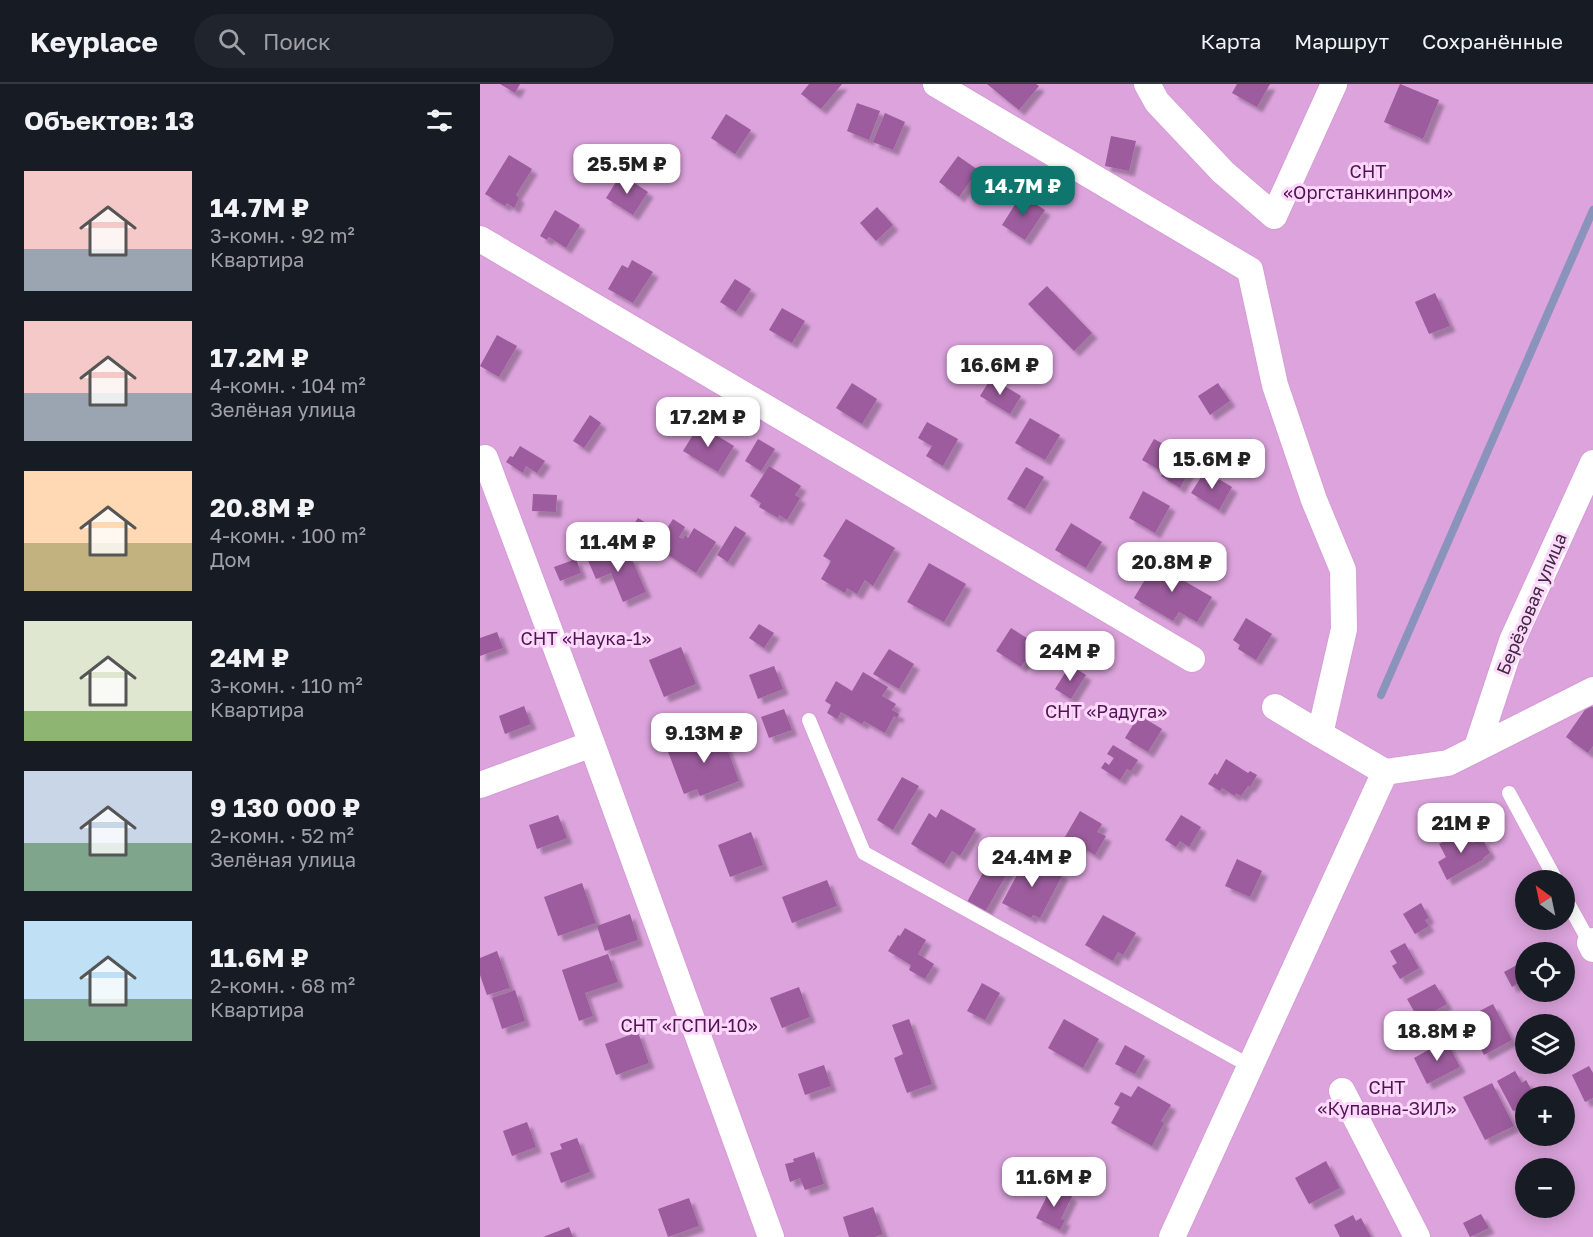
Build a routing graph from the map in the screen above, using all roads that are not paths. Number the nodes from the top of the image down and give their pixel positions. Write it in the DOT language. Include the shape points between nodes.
graph roads {
  1 [pos="936,84"];
  2 [pos="1147,84"];
  3 [pos="1334,84"];
  4 [pos="480,239"];
  5 [pos="485,458"];
  6 [pos="1593,463"];
  7 [pos="1192,659"];
  8 [pos="1593,690"];
  9 [pos="1275,707"];
  10 [pos="809,720"];
  11 [pos="1320,734"];
  12 [pos="592,744"];
  13 [pos="1477,747"];
  14 [pos="1384,772"];
  15 [pos="480,785"];
  16 [pos="1509,793"];
  17 [pos="1551,870"];
  18 [pos="1575,915"];
  19 [pos="1592,944"];
  20 [pos="1250,1066"];
  21 [pos="1342,1091"];
  22 [pos="771,1237"];
  23 [pos="1172,1237"];
  24 [pos="1418,1237"];
  1 -- 11 [label="street" via="1250,270 1275,385 1342,570 1344,629"];
  2 -- 3 [label="street" via="1157,102 1223,172 1274,216"];
  4 -- 7 [label="street"];
  5 -- 12 [label="street"];
  6 -- 13 [label="street, Берёзовая улица" via="1512,641"];
  8 -- 13 [label="street"];
  9 -- 11 [label="street"];
  10 -- 20 [label="lane" via="864,853"];
  11 -- 14 [label="street"];
  12 -- 15 [label="street"];
  12 -- 22 [label="street"];
  13 -- 14 [label="street" via="1448,763"];
  14 -- 20 [label="street"];
  16 -- 17 [label="lane"];
  18 -- 19 [label="lane"];
  20 -- 23 [label="street"];
  21 -- 24 [label="street"];
}
